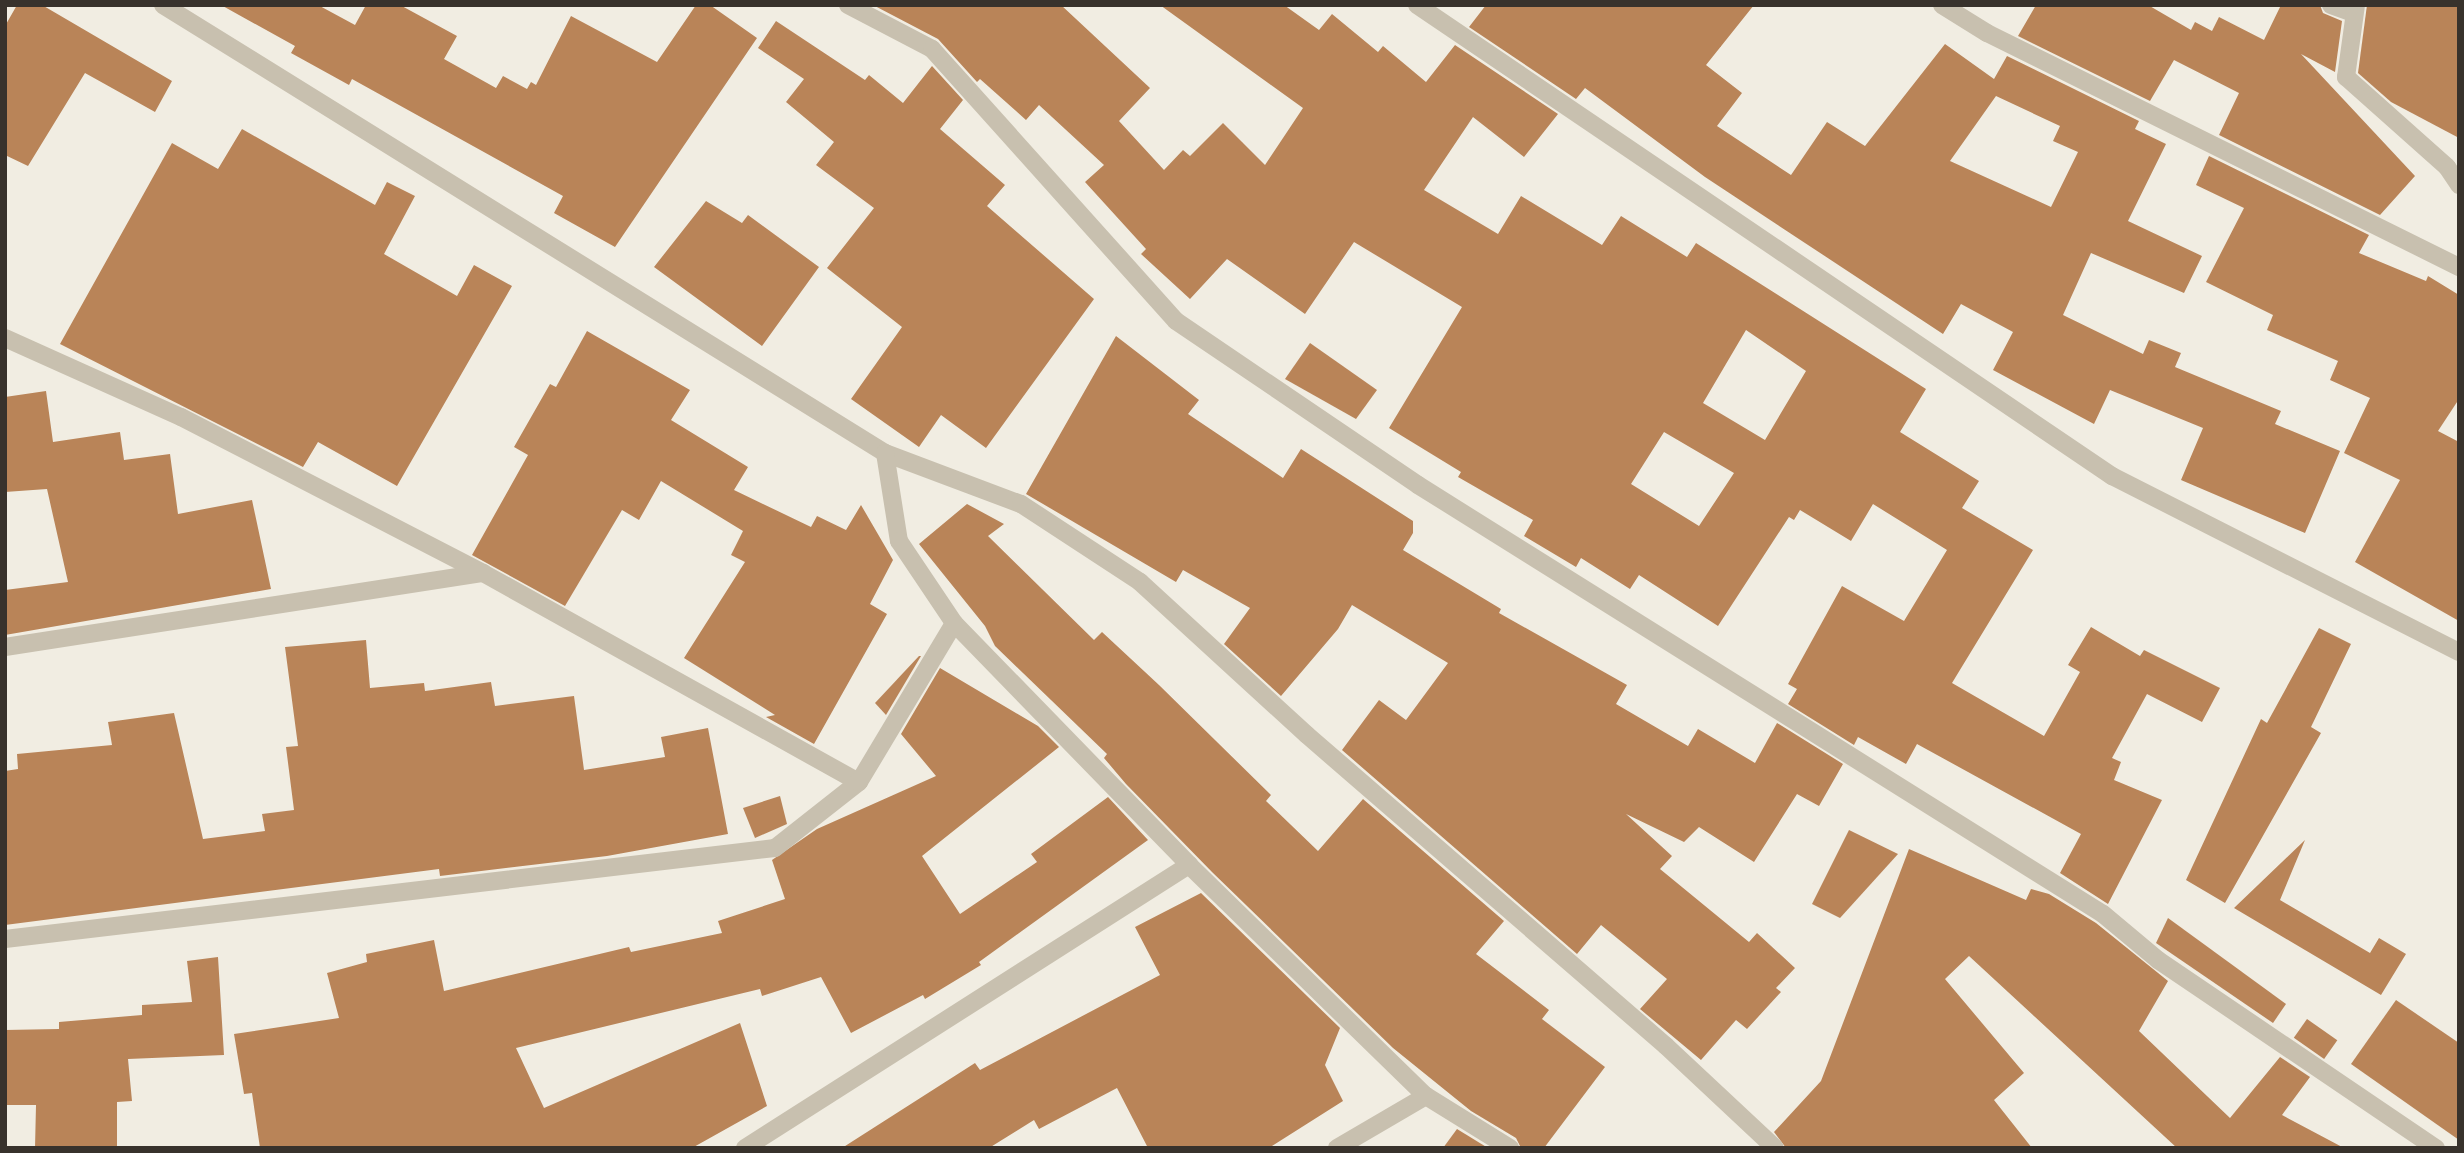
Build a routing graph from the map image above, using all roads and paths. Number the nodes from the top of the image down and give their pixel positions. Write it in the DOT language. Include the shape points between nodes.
graph roads {
  1 [pos="163,5"];
  2 [pos="848,5"];
  3 [pos="1416,5"];
  4 [pos="1942,5"];
  5 [pos="2331,5"];
  6 [pos="2354,9"];
  7 [pos="2459,185"];
  8 [pos="2459,267"];
  9 [pos="5,338"];
  10 [pos="886,453"];
  11 [pos="483,573"];
  12 [pos="954,623"];
  13 [pos="5,647"];
  14 [pos="2459,652"];
  15 [pos="859,782"];
  16 [pos="1189,865"];
  17 [pos="5,939"];
  18 [pos="1426,1096"];
  19 [pos="745,1148"];
  20 [pos="1337,1148"];
  21 [pos="1510,1148"];
  22 [pos="1775,1148"];
  23 [pos="2435,1148"];
  1 -- 10 [label="street"];
  2 -- 23 [label="street" via="932,49 1176,321 1418,485 2103,914 2158,960"];
  3 -- 14 [label="street" via="2112,476"];
  4 -- 8 [label="street" via="1987,33"];
  5 -- 6 [label="street"];
  6 -- 7 [label="street" via="2346,77 2447,167"];
  9 -- 11 [label="street" via="181,417"];
  10 -- 12 [label="street" via="900,541"];
  10 -- 22 [label="street" via="1021,504 1140,582 1307,736 1666,1046"];
  11 -- 13 [label="street"];
  11 -- 15 [label="street"];
  12 -- 15 [label="street"];
  12 -- 16 [label="street"];
  15 -- 17 [label="street" via="775,848"];
  16 -- 18 [label="street"];
  16 -- 19 [label="street"];
  18 -- 20 [label="street"];
  18 -- 21 [label="street"];
}
